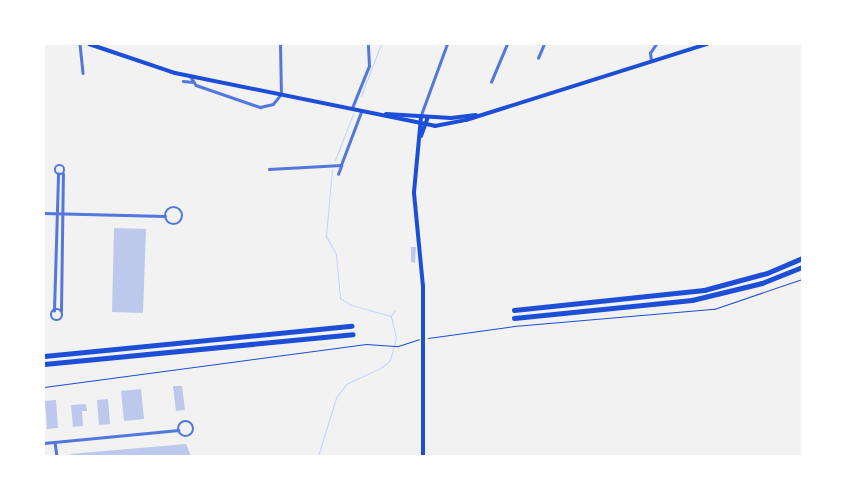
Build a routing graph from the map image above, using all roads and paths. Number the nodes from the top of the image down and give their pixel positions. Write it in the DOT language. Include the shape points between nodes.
graph roads {
  1 [pos="80,44"];
  2 [pos="89,44"];
  3 [pos="280,44"];
  4 [pos="368,44"];
  5 [pos="447,44"];
  6 [pos="507,44"];
  7 [pos="544,44"];
  8 [pos="656,44"];
  9 [pos="707,44"];
  10 [pos="538,58"];
  11 [pos="651,61"];
  12 [pos="83,73"];
  13 [pos="191,76"];
  14 [pos="182,81"];
  15 [pos="193,82"];
  16 [pos="491,82"];
  17 [pos="281,94"];
  18 [pos="352,108"];
  19 [pos="425,108"];
  20 [pos="361,110"];
  21 [pos="488,113"];
  22 [pos="380,114"];
  23 [pos="421,117"];
  24 [pos="428,117"];
  25 [pos="420,125"];
  26 [pos="427,125"];
  27 [pos="421,138"];
  28 [pos="341,165"];
  29 [pos="269,170"];
  30 [pos="58,174"];
  31 [pos="63,174"];
  32 [pos="338,174"];
  33 [pos="44,213"];
  34 [pos="55,213"];
  35 [pos="64,213"];
  36 [pos="165,216"];
  37 [pos="802,258"];
  38 [pos="802,267"];
  39 [pos="802,279"];
  40 [pos="514,310"];
  41 [pos="54,311"];
  42 [pos="61,311"];
  43 [pos="514,318"];
  44 [pos="352,326"];
  45 [pos="353,334"];
  46 [pos="422,338"];
  47 [pos="44,356"];
  48 [pos="44,364"];
  49 [pos="44,387"];
  50 [pos="178,430"];
  51 [pos="55,442"];
  52 [pos="44,443"];
  53 [pos="57,456"];
  54 [pos="423,456"];
  1 -- 12 [label="street"];
  2 -- 13 [label="main road"];
  3 -- 17 [label="street"];
  4 -- 18 [label="street" via="370,66"];
  5 -- 19 [label="street" via="429,87"];
  6 -- 16 [label="street"];
  7 -- 10 [label="street"];
  8 -- 11 [label="street" via="650,53"];
  9 -- 11 [label="main road"];
  11 -- 21 [label="main road"];
  13 -- 15 [label="street"];
  13 -- 17 [label="main road"];
  14 -- 15 [label="street"];
  15 -- 17 [label="street" via="260,107 273,104"];
  17 -- 18 [label="main road"];
  18 -- 20 [label="main road"];
  19 -- 23 [label="street"];
  19 -- 24 [label="street"];
  20 -- 22 [label="main road"];
  20 -- 28 [label="street"];
  21 -- 24 [label="main road"];
  21 -- 26 [label="main road" via="451,124"];
  22 -- 23 [label="main road"];
  22 -- 25 [label="main road"];
  23 -- 24 [label="main road"];
  23 -- 25 [label="main road"];
  24 -- 26 [label="main road"];
  25 -- 26 [label="main road"];
  25 -- 27 [label="main road"];
  26 -- 27 [label="main road"];
  27 -- 46 [label="main road" via="414,193 422,266"];
  28 -- 29 [label="street"];
  28 -- 32 [label="street"];
  30 -- 31 [label="street"];
  30 -- 31 [label="street" via="56,169 61,166 65,170"];
  30 -- 34 [label="street"];
  31 -- 35 [label="street"];
  33 -- 34 [label="street"];
  34 -- 35 [label="street"];
  34 -- 41 [label="street"];
  35 -- 36 [label="street"];
  35 -- 42 [label="street"];
  36 -- 36 [label="street" via="173,225 179,223 182,216 178,208 172,207"];
  37 -- 40 [label="highway" via="767,273 704,290"];
  38 -- 43 [label="highway" via="762,284 692,300"];
  39 -- 46 [label="path" via="714,309 522,325"];
  41 -- 42 [label="street"];
  41 -- 42 [label="street" via="52,316 57,321 62,316"];
  44 -- 47 [label="highway"];
  45 -- 48 [label="highway"];
  46 -- 49 [label="path" via="398,346 366,344"];
  46 -- 54 [label="main road"];
  50 -- 50 [label="street" via="180,436 187,438 194,428 184,421"];
  50 -- 51 [label="street"];
  51 -- 52 [label="street"];
  51 -- 53 [label="street"];
}
